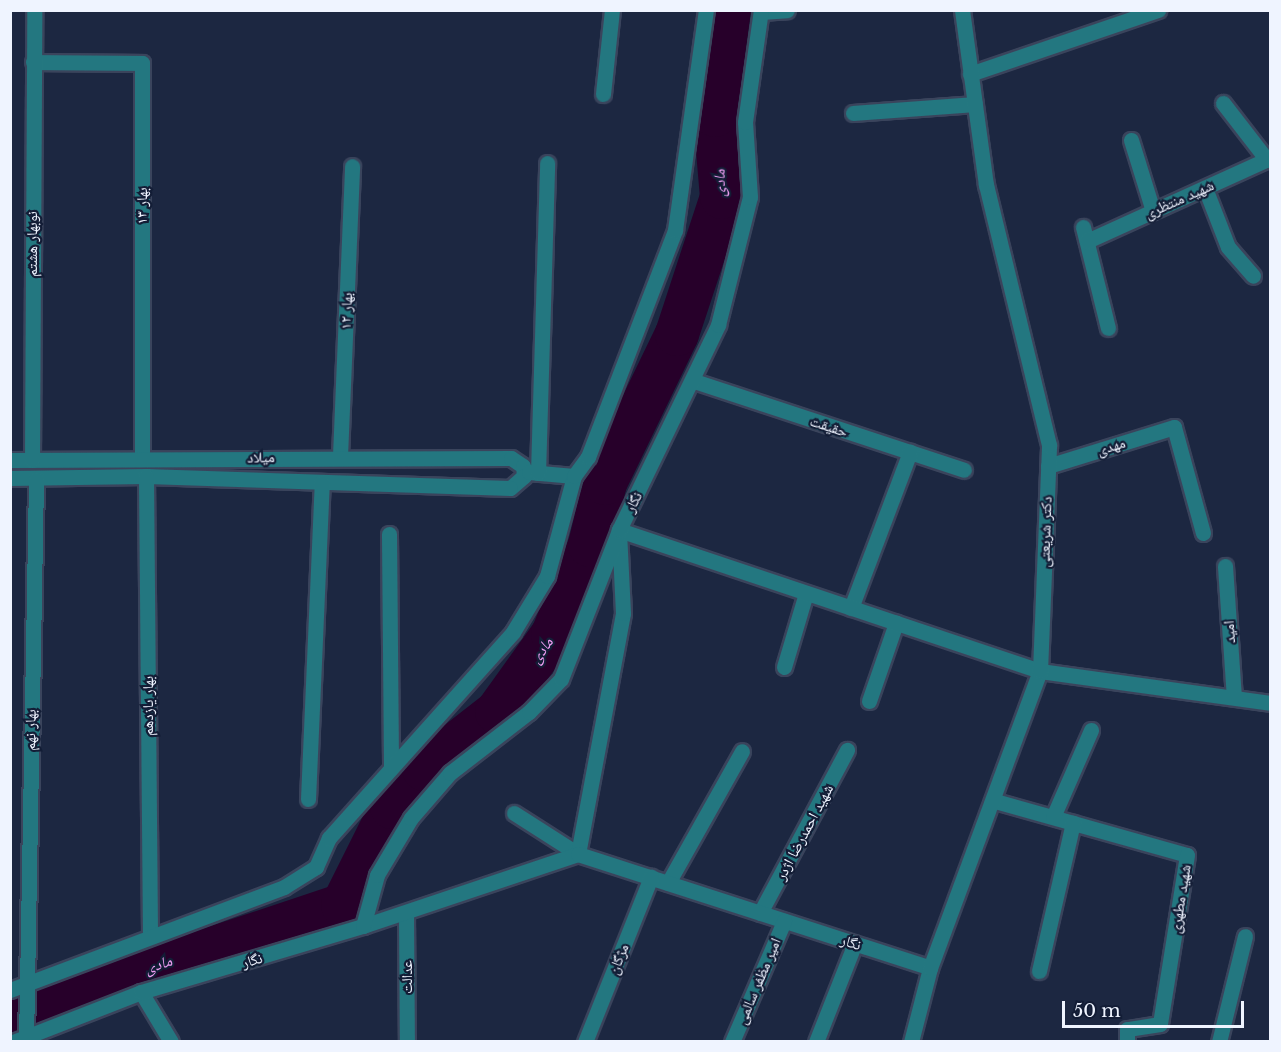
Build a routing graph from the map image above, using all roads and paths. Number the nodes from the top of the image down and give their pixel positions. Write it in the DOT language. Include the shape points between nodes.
graph roads {
  1 [pos="25,10"];
  2 [pos="34,10"];
  3 [pos="612,10"];
  4 [pos="706,10"];
  5 [pos="787,10"];
  6 [pos="962,10"];
  7 [pos="1158,10"];
  8 [pos="761,11"];
  9 [pos="33,28"];
  10 [pos="33,62"];
  11 [pos="970,74"];
  12 [pos="603,94"];
  13 [pos="975,104"];
  14 [pos="1223,104"];
  15 [pos="853,113"];
  16 [pos="1131,140"];
  17 [pos="1269,159"];
  18 [pos="547,163"];
  19 [pos="352,166"];
  20 [pos="1204,188"];
  21 [pos="1153,211"];
  22 [pos="1253,276"];
  23 [pos="1108,328"];
  24 [pos="694,381"];
  25 [pos="910,452"];
  26 [pos="298,456"];
  27 [pos="340,456"];
  28 [pos="142,458"];
  29 [pos="10,460"];
  30 [pos="32,460"];
  31 [pos="1048,466"];
  32 [pos="964,470"];
  33 [pos="531,472"];
  34 [pos="146,476"];
  35 [pos="574,476"];
  36 [pos="10,478"];
  37 [pos="36,479"];
  38 [pos="298,481"];
  39 [pos="322,482"];
  40 [pos="619,530"];
  41 [pos="1203,533"];
  42 [pos="389,534"];
  43 [pos="1225,566"];
  44 [pos="806,593"];
  45 [pos="851,608"];
  46 [pos="896,623"];
  47 [pos="784,667"];
  48 [pos="1040,671"];
  49 [pos="1234,697"];
  50 [pos="869,701"];
  51 [pos="1270,703"];
  52 [pos="1091,730"];
  53 [pos="847,750"];
  54 [pos="742,751"];
  55 [pos="391,768"];
  56 [pos="308,799"];
  57 [pos="994,801"];
  58 [pos="514,813"];
  59 [pos="1053,817"];
  60 [pos="1073,823"];
  61 [pos="578,854"];
  62 [pos="651,877"];
  63 [pos="668,883"];
  64 [pos="406,913"];
  65 [pos="760,913"];
  66 [pos="784,921"];
  67 [pos="363,926"];
  68 [pos="150,936"];
  69 [pos="1245,936"];
  70 [pos="855,944"];
  71 [pos="930,968"];
  72 [pos="1039,971"];
  73 [pos="17,986"];
  74 [pos="141,992"];
  75 [pos="21,1040"];
  76 [pos="171,1041"];
  77 [pos="407,1041"];
  78 [pos="585,1041"];
  79 [pos="732,1041"];
  80 [pos="816,1041"];
  81 [pos="911,1041"];
  82 [pos="1127,1041"];
  83 [pos="1219,1041"];
  1 -- 9 [label="street"];
  2 -- 9 [label="street, نوبهار هشتم"];
  3 -- 12 [label="street"];
  4 -- 35 [label="street" via="675,230 588,457"];
  5 -- 8 [label="street"];
  6 -- 11 [label="street, دکتر شریعتی"];
  7 -- 11 [label="street"];
  8 -- 24 [label="street, نگار" via="745,122 750,197 718,325"];
  9 -- 10 [label="street, نوبهار هشتم"];
  10 -- 28 [label="street, بهار ۱۳" via="142,63"];
  10 -- 30 [label="street, نوبهار هشتم"];
  11 -- 13 [label="street, دکتر شریعتی"];
  13 -- 15 [label="street"];
  13 -- 31 [label="street, دکتر شریعتی" via="986,185 1049,445"];
  14 -- 17 [label="street"];
  16 -- 21 [label="street"];
  17 -- 20 [label="street, شهید منتظری"];
  18 -- 33 [label="street"];
  19 -- 27 [label="street, بهار ۱۲"];
  20 -- 21 [label="street, شهید منتظری"];
  20 -- 22 [label="street" via="1228,247"];
  21 -- 23 [label="street, شهید منتظری" via="1085,234"];
  24 -- 25 [label="street, حقیقت"];
  24 -- 40 [label="street, نگار"];
  25 -- 32 [label="street, حقیقت"];
  25 -- 45 [label="street"];
  26 -- 27 [label="street, میلاد"];
  26 -- 28 [label="street, میلاد"];
  26 -- 38 [label="street"];
  27 -- 33 [label="street, میلاد" via="511,458"];
  28 -- 30 [label="street, میلاد"];
  29 -- 30 [label="street, میلاد"];
  31 -- 41 [label="street, مهدی" via="1174,427"];
  31 -- 48 [label="street, دکتر شریعتی"];
  33 -- 35 [label="street"];
  33 -- 39 [label="street, میلاد" via="510,488"];
  34 -- 37 [label="street, میلاد"];
  34 -- 38 [label="street, میلاد"];
  34 -- 68 [label="street, بهار یازدهم"];
  35 -- 55 [label="street" via="547,576 513,632"];
  36 -- 37 [label="street, میلاد"];
  37 -- 73 [label="street, بهار نهم"];
  38 -- 39 [label="street, میلاد"];
  39 -- 56 [label="street"];
  40 -- 44 [label="street"];
  40 -- 61 [label="street" via="623,613"];
  40 -- 67 [label="street, نگار" via="561,679 529,712 450,773 411,818 377,875"];
  42 -- 55 [label="street"];
  43 -- 49 [label="street, امید"];
  44 -- 45 [label="street"];
  44 -- 47 [label="street"];
  45 -- 46 [label="street"];
  46 -- 48 [label="street"];
  46 -- 50 [label="street"];
  48 -- 49 [label="street"];
  48 -- 57 [label="street, دکتر شریعتی"];
  49 -- 51 [label="street"];
  52 -- 59 [label="street"];
  53 -- 65 [label="street, شهید احمدرضا اژدر"];
  54 -- 63 [label="street"];
  55 -- 68 [label="street" via="329,838 316,867 284,887"];
  57 -- 59 [label="street, شهید مطهری"];
  57 -- 71 [label="street, دکتر شریعتی"];
  58 -- 61 [label="street"];
  59 -- 60 [label="street, شهید مطهری"];
  60 -- 72 [label="street"];
  60 -- 82 [label="street, شهید مطهری" via="1187,855 1160,1024 1127,1029"];
  61 -- 62 [label="street, نگار"];
  61 -- 64 [label="street, نگار"];
  62 -- 63 [label="street, نگار"];
  62 -- 78 [label="street, مژگان"];
  63 -- 65 [label="street, نگار"];
  64 -- 67 [label="street, نگار"];
  64 -- 77 [label="street, عدالت"];
  65 -- 66 [label="street, نگار"];
  66 -- 70 [label="street, نگار"];
  66 -- 79 [label="street, امیر مظفر سالمی"];
  67 -- 74 [label="street, نگار"];
  68 -- 73 [label="street"];
  69 -- 83 [label="street"];
  70 -- 71 [label="street, نگار"];
  70 -- 80 [label="street"];
  71 -- 81 [label="street, دکتر شریعتی"];
  73 -- 75 [label="street, بهار نهم"];
  74 -- 75 [label="street, نگار"];
  74 -- 76 [label="street"];
}
